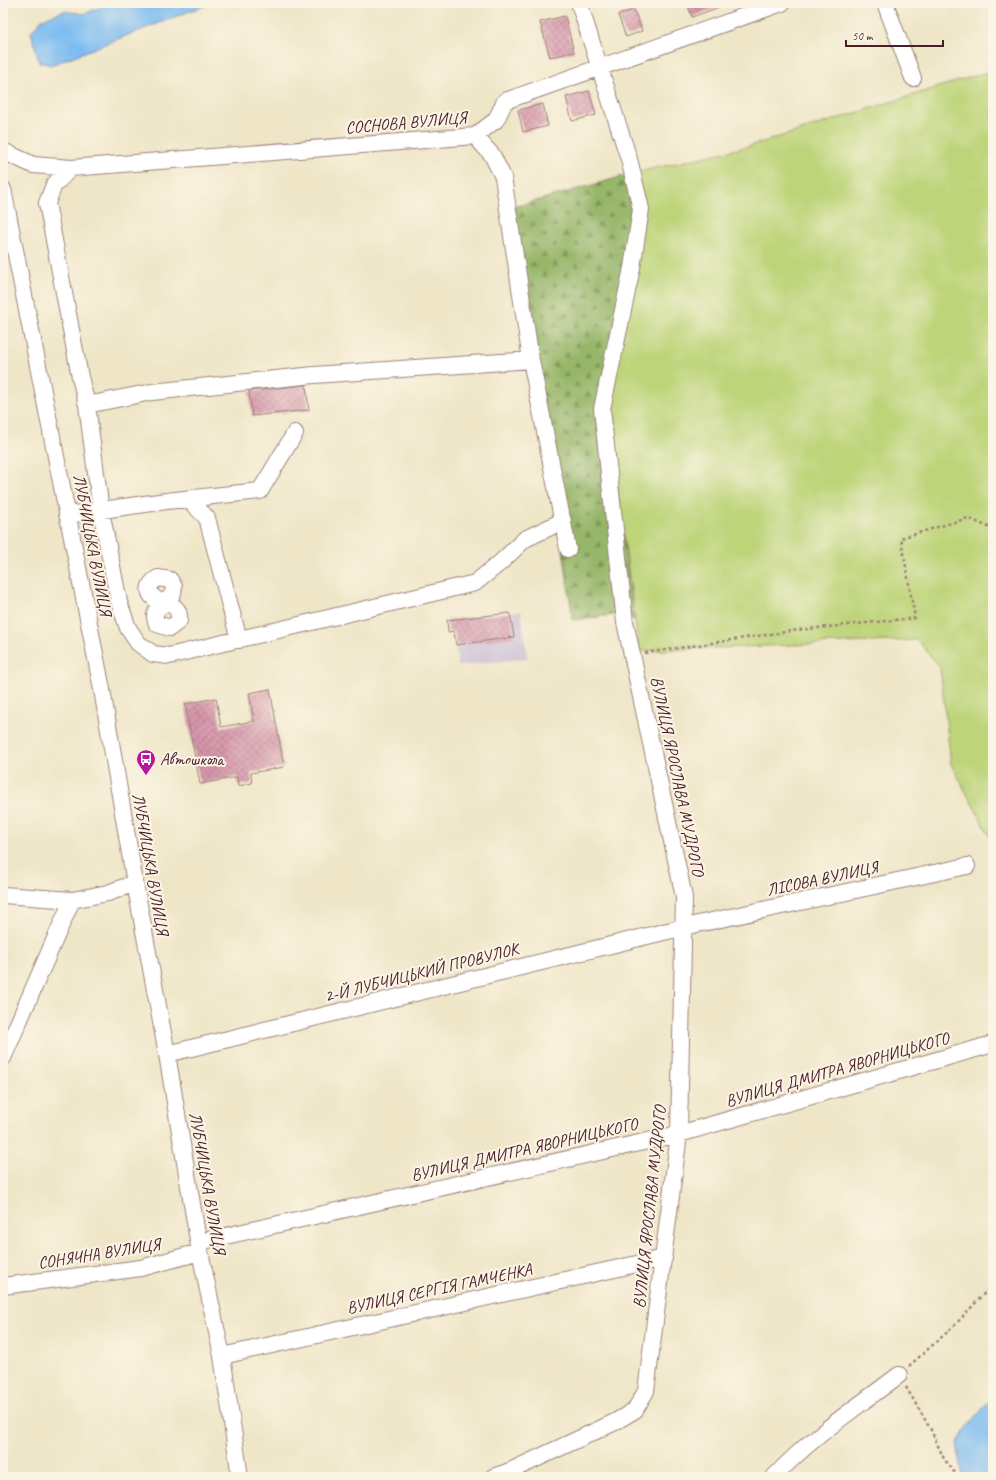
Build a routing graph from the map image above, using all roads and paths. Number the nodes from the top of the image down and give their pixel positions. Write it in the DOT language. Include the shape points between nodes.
graph roads {
  1 [pos="579,3"];
  2 [pos="782,3"];
  3 [pos="885,3"];
  4 [pos="599,69"];
  5 [pos="914,78"];
  6 [pos="474,136"];
  7 [pos="3,151"];
  8 [pos="71,168"];
  9 [pos="3,189"];
  10 [pos="8,237"];
  11 [pos="531,360"];
  12 [pos="87,405"];
  13 [pos="295,433"];
  14 [pos="188,499"];
  15 [pos="101,511"];
  16 [pos="67,515"];
  17 [pos="563,521"];
  18 [pos="993,529"];
  19 [pos="568,549"];
  20 [pos="239,640"];
  21 [pos="632,655"];
  22 [pos="967,866"];
  23 [pos="135,883"];
  24 [pos="3,895"];
  25 [pos="72,900"];
  26 [pos="684,927"];
  27 [pos="993,1044"];
  28 [pos="167,1054"];
  29 [pos="3,1058"];
  30 [pos="680,1134"];
  31 [pos="199,1247"];
  32 [pos="664,1258"];
  33 [pos="993,1284"];
  34 [pos="3,1286"];
  35 [pos="222,1356"];
  36 [pos="899,1375"];
  37 [pos="240,1477"];
  38 [pos="493,1477"];
  39 [pos="774,1477"];
  40 [pos="958,1477"];
  1 -- 4 [label="street, ВУЛИЦЯ ЯРОСЛАВА МУДРОГО"];
  2 -- 4 [label="street, СОСНОВА ВУЛИЦЯ"];
  3 -- 5 [label="street"];
  4 -- 6 [label="street, СОСНОВА ВУЛИЦЯ" via="505,101 496,120"];
  4 -- 21 [label="street, ВУЛИЦЯ ЯРОСЛАВА МУДРОГО" via="629,158 641,209 632,268 602,409 625,622"];
  6 -- 8 [label="street, СОСНОВА ВУЛИЦЯ"];
  6 -- 11 [label="street" via="492,155 503,177"];
  7 -- 8 [label="street, СОСНОВА ВУЛИЦЯ" via="33,165"];
  8 -- 12 [label="street" via="54,185 47,203"];
  9 -- 10 [label="street, ЛУБЧИЦЬКА ВУЛИЦЯ"];
  10 -- 16 [label="street, ЛУБЧИЦЬКА ВУЛИЦЯ"];
  11 -- 12 [label="street" via="314,375 152,392"];
  11 -- 17 [label="street"];
  12 -- 15 [label="street"];
  13 -- 14 [label="street" via="260,491"];
  14 -- 15 [label="street"];
  14 -- 20 [label="street" via="207,518"];
  15 -- 16 [label="street"];
  15 -- 20 [label="street" via="119,602 128,628 138,644 153,654 169,656"];
  16 -- 23 [label="street, ЛУБЧИЦЬКА ВУЛИЦЯ" via="101,684"];
  17 -- 19 [label="street"];
  17 -- 20 [label="street" via="525,539 502,562 475,583"];
  18 -- 21 [label="path" via="968,518 901,538 915,618 798,630"];
  21 -- 26 [label="street, ВУЛИЦЯ ЯРОСЛАВА МУДРОГО" via="684,897"];
  22 -- 26 [label="street, ЛІСОВА ВУЛИЦЯ"];
  23 -- 25 [label="street" via="108,893"];
  23 -- 28 [label="street, ЛУБЧИЦЬКА ВУЛИЦЯ"];
  24 -- 25 [label="street"];
  25 -- 29 [label="street"];
  26 -- 28 [label="street, 2-Й ЛУБЧИЦЬКИЙ ПРОВУЛОК"];
  26 -- 30 [label="street, ВУЛИЦЯ ЯРОСЛАВА МУДРОГО"];
  27 -- 30 [label="street, ВУЛИЦЯ ДМИТРА ЯВОРНИЦЬКОГО"];
  28 -- 31 [label="street, ЛУБЧИЦЬКА ВУЛИЦЯ"];
  30 -- 31 [label="street, ВУЛИЦЯ ДМИТРА ЯВОРНИЦЬКОГО"];
  30 -- 32 [label="street, ВУЛИЦЯ ЯРОСЛАВА МУДРОГО"];
  31 -- 34 [label="street, СОНЯЧНА ВУЛИЦЯ" via="141,1268"];
  31 -- 35 [label="street, ЛУБЧИЦЬКА ВУЛИЦЯ"];
  32 -- 35 [label="street, ВУЛИЦЯ СЕРГІЯ ГАМЧЕНКА"];
  32 -- 38 [label="street, ВУЛИЦЯ ЯРОСЛАВА МУДРОГО" via="646,1391 635,1410 615,1422"];
  33 -- 36 [label="path" via="954,1326"];
  35 -- 37 [label="street, ЛУБЧИЦЬКА ВУЛИЦЯ"];
  36 -- 39 [label="street" via="843,1417"];
  36 -- 40 [label="path" via="931,1430 944,1459"];
}
